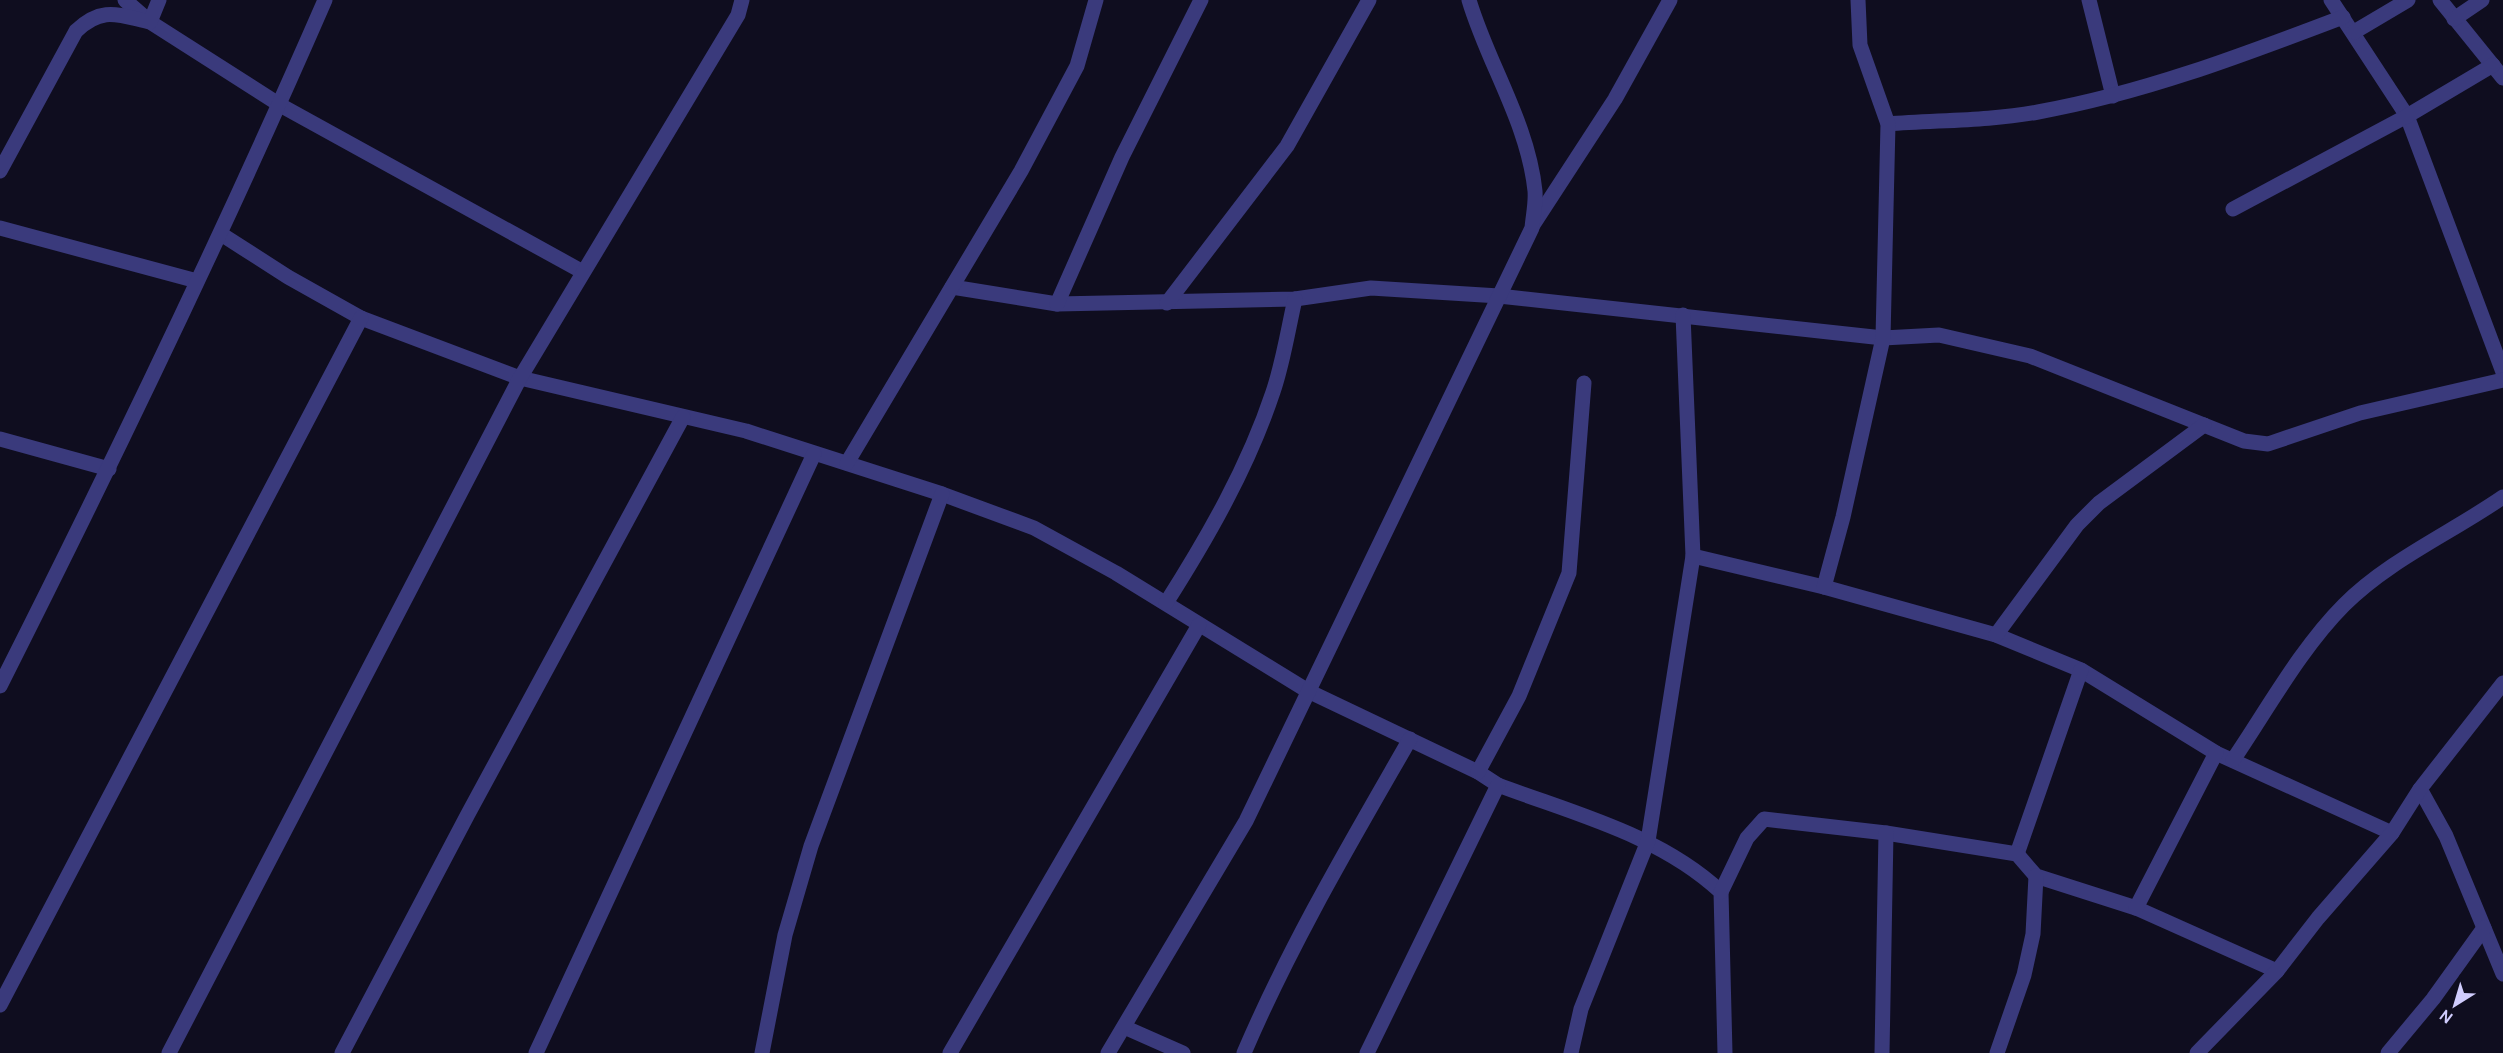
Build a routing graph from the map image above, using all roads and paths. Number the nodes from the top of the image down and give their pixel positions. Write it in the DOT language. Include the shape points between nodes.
graph roads {
  1 [pos="125,0"];
  2 [pos="159,0"];
  3 [pos="325,0"];
  4 [pos="742,0"];
  5 [pos="1096,0"];
  6 [pos="1201,0"];
  7 [pos="1369,0"];
  8 [pos="1469,0"];
  9 [pos="1670,0"];
  10 [pos="1858,0"];
  11 [pos="2089,0"];
  12 [pos="2331,0"];
  13 [pos="2408,0"];
  14 [pos="2440,0"];
  15 [pos="2482,0"];
  16 [pos="2343,18"];
  17 [pos="2454,19"];
  18 [pos="150,22"];
  19 [pos="2354,32"];
  20 [pos="2493,65"];
  21 [pos="2503,78"];
  22 [pos="2113,96"];
  23 [pos="280,105"];
  24 [pos="2407,116"];
  25 [pos="1888,124"];
  26 [pos="0,171"];
  27 [pos="2233,209"];
  28 [pos="0,228"];
  29 [pos="1532,228"];
  30 [pos="221,234"];
  31 [pos="583,272"];
  32 [pos="197,281"];
  33 [pos="952,286"];
  34 [pos="1499,296"];
  35 [pos="1295,299"];
  36 [pos="1167,303"];
  37 [pos="1057,304"];
  38 [pos="1683,315"];
  39 [pos="361,318"];
  40 [pos="1883,338"];
  41 [pos="2503,372"];
  42 [pos="520,378"];
  43 [pos="2503,380"];
  44 [pos="1584,383"];
  45 [pos="683,417"];
  46 [pos="2204,425"];
  47 [pos="0,439"];
  48 [pos="814,454"];
  49 [pos="847,463"];
  50 [pos="109,469"];
  51 [pos="942,494"];
  52 [pos="2503,497"];
  53 [pos="1694,556"];
  54 [pos="1824,587"];
  55 [pos="1166,603"];
  56 [pos="1199,625"];
  57 [pos="1996,635"];
  58 [pos="2081,670"];
  59 [pos="2503,683"];
  60 [pos="0,686"];
  61 [pos="1308,691"];
  62 [pos="1410,739"];
  63 [pos="2216,753"];
  64 [pos="2233,760"];
  65 [pos="1478,771"];
  66 [pos="1498,785"];
  67 [pos="2420,789"];
  68 [pos="1886,833"];
  69 [pos="2392,833"];
  70 [pos="1648,841"];
  71 [pos="2018,854"];
  72 [pos="2036,876"];
  73 [pos="1721,892"];
  74 [pos="2136,908"];
  75 [pos="2484,928"];
  76 [pos="2277,971"];
  77 [pos="2503,974"];
  78 [pos="0,1005"];
  79 [pos="1124,1027"];
  80 [pos="169,1053"];
  81 [pos="342,1053"];
  82 [pos="536,1053"];
  83 [pos="762,1053"];
  84 [pos="950,1053"];
  85 [pos="1108,1053"];
  86 [pos="1183,1053"];
  87 [pos="1244,1053"];
  88 [pos="1367,1053"];
  89 [pos="1571,1053"];
  90 [pos="1725,1053"];
  91 [pos="1882,1053"];
  92 [pos="1997,1053"];
  93 [pos="2197,1053"];
  94 [pos="2388,1053"];
  1 -- 18 [label="street"];
  2 -- 18 [label="street"];
  3 -- 23 [label="street"];
  4 -- 31 [label="street" via="738,15"];
  5 -- 33 [label="street" via="1077,66 1021,171"];
  6 -- 37 [label="street" via="1122,157"];
  7 -- 36 [label="street" via="1287,146"];
  8 -- 29 [label="street" via="1531,165 1535,194"];
  9 -- 29 [label="street" via="1615,99"];
  10 -- 25 [label="street" via="1860,45"];
  11 -- 22 [label="street"];
  12 -- 16 [label="street"];
  13 -- 19 [label="street"];
  14 -- 17 [label="street"];
  15 -- 17 [label="street"];
  16 -- 19 [label="street"];
  16 -- 22 [label="street" via="2212,67"];
  17 -- 20 [label="street"];
  18 -- 23 [label="street"];
  18 -- 26 [label="street" via="106,13 89,19 76,31"];
  19 -- 24 [label="street"];
  20 -- 21 [label="street"];
  20 -- 24 [label="street"];
  22 -- 25 [label="street" via="2036,112"];
  23 -- 30 [label="street"];
  23 -- 31 [label="street"];
  24 -- 27 [label="street"];
  24 -- 41 [label="street"];
  25 -- 40 [label="street"];
  28 -- 32 [label="street"];
  29 -- 34 [label="street"];
  30 -- 32 [label="street"];
  30 -- 39 [label="street"];
  31 -- 42 [label="street"];
  32 -- 50 [label="street"];
  33 -- 37 [label="street"];
  33 -- 49 [label="street"];
  34 -- 35 [label="street" via="1371,288"];
  34 -- 38 [label="street"];
  34 -- 61 [label="street"];
  35 -- 36 [label="street"];
  35 -- 55 [label="street" via="1274,392 1231,492"];
  36 -- 37 [label="street"];
  38 -- 40 [label="street"];
  38 -- 53 [label="street"];
  39 -- 42 [label="street"];
  39 -- 78 [label="street"];
  40 -- 46 [label="street" via="1940,335 2030,356"];
  40 -- 54 [label="street"];
  42 -- 45 [label="street"];
  42 -- 80 [label="street"];
  43 -- 46 [label="street" via="2360,413 2268,444 2244,441"];
  44 -- 65 [label="street" via="1569,573 1519,696"];
  45 -- 48 [label="street" via="746,431"];
  45 -- 81 [label="street"];
  46 -- 57 [label="street" via="2099,503 2077,525"];
  47 -- 50 [label="street"];
  48 -- 49 [label="street"];
  48 -- 82 [label="street"];
  49 -- 51 [label="street"];
  50 -- 60 [label="street"];
  51 -- 55 [label="street" via="1034,528"];
  51 -- 83 [label="street" via="811,846 785,935"];
  52 -- 64 [label="street" via="2379,575 2345,604 2321,632"];
  53 -- 54 [label="street"];
  53 -- 70 [label="street"];
  54 -- 57 [label="street"];
  55 -- 56 [label="street"];
  56 -- 61 [label="street"];
  56 -- 84 [label="street"];
  57 -- 58 [label="street"];
  58 -- 63 [label="street"];
  58 -- 71 [label="street"];
  59 -- 67 [label="street"];
  61 -- 62 [label="street"];
  61 -- 79 [label="street" via="1246,821"];
  62 -- 65 [label="street"];
  62 -- 87 [label="street" via="1321,893 1269,994"];
  63 -- 64 [label="street"];
  63 -- 74 [label="street"];
  64 -- 69 [label="street"];
  65 -- 66 [label="street"];
  66 -- 70 [label="street"];
  66 -- 88 [label="street"];
  67 -- 69 [label="street"];
  67 -- 75 [label="street" via="2446,836"];
  68 -- 71 [label="street"];
  68 -- 73 [label="street" via="1764,819 1747,838"];
  68 -- 91 [label="street"];
  69 -- 76 [label="street"];
  70 -- 73 [label="street" via="1701,873"];
  70 -- 89 [label="street" via="1581,1009"];
  71 -- 72 [label="street"];
  72 -- 74 [label="street"];
  72 -- 92 [label="street" via="2031,944"];
  73 -- 90 [label="street"];
  74 -- 76 [label="street"];
  75 -- 77 [label="street"];
  75 -- 94 [label="street"];
  76 -- 93 [label="street"];
  79 -- 85 [label="street"];
  79 -- 86 [label="street"];
}
